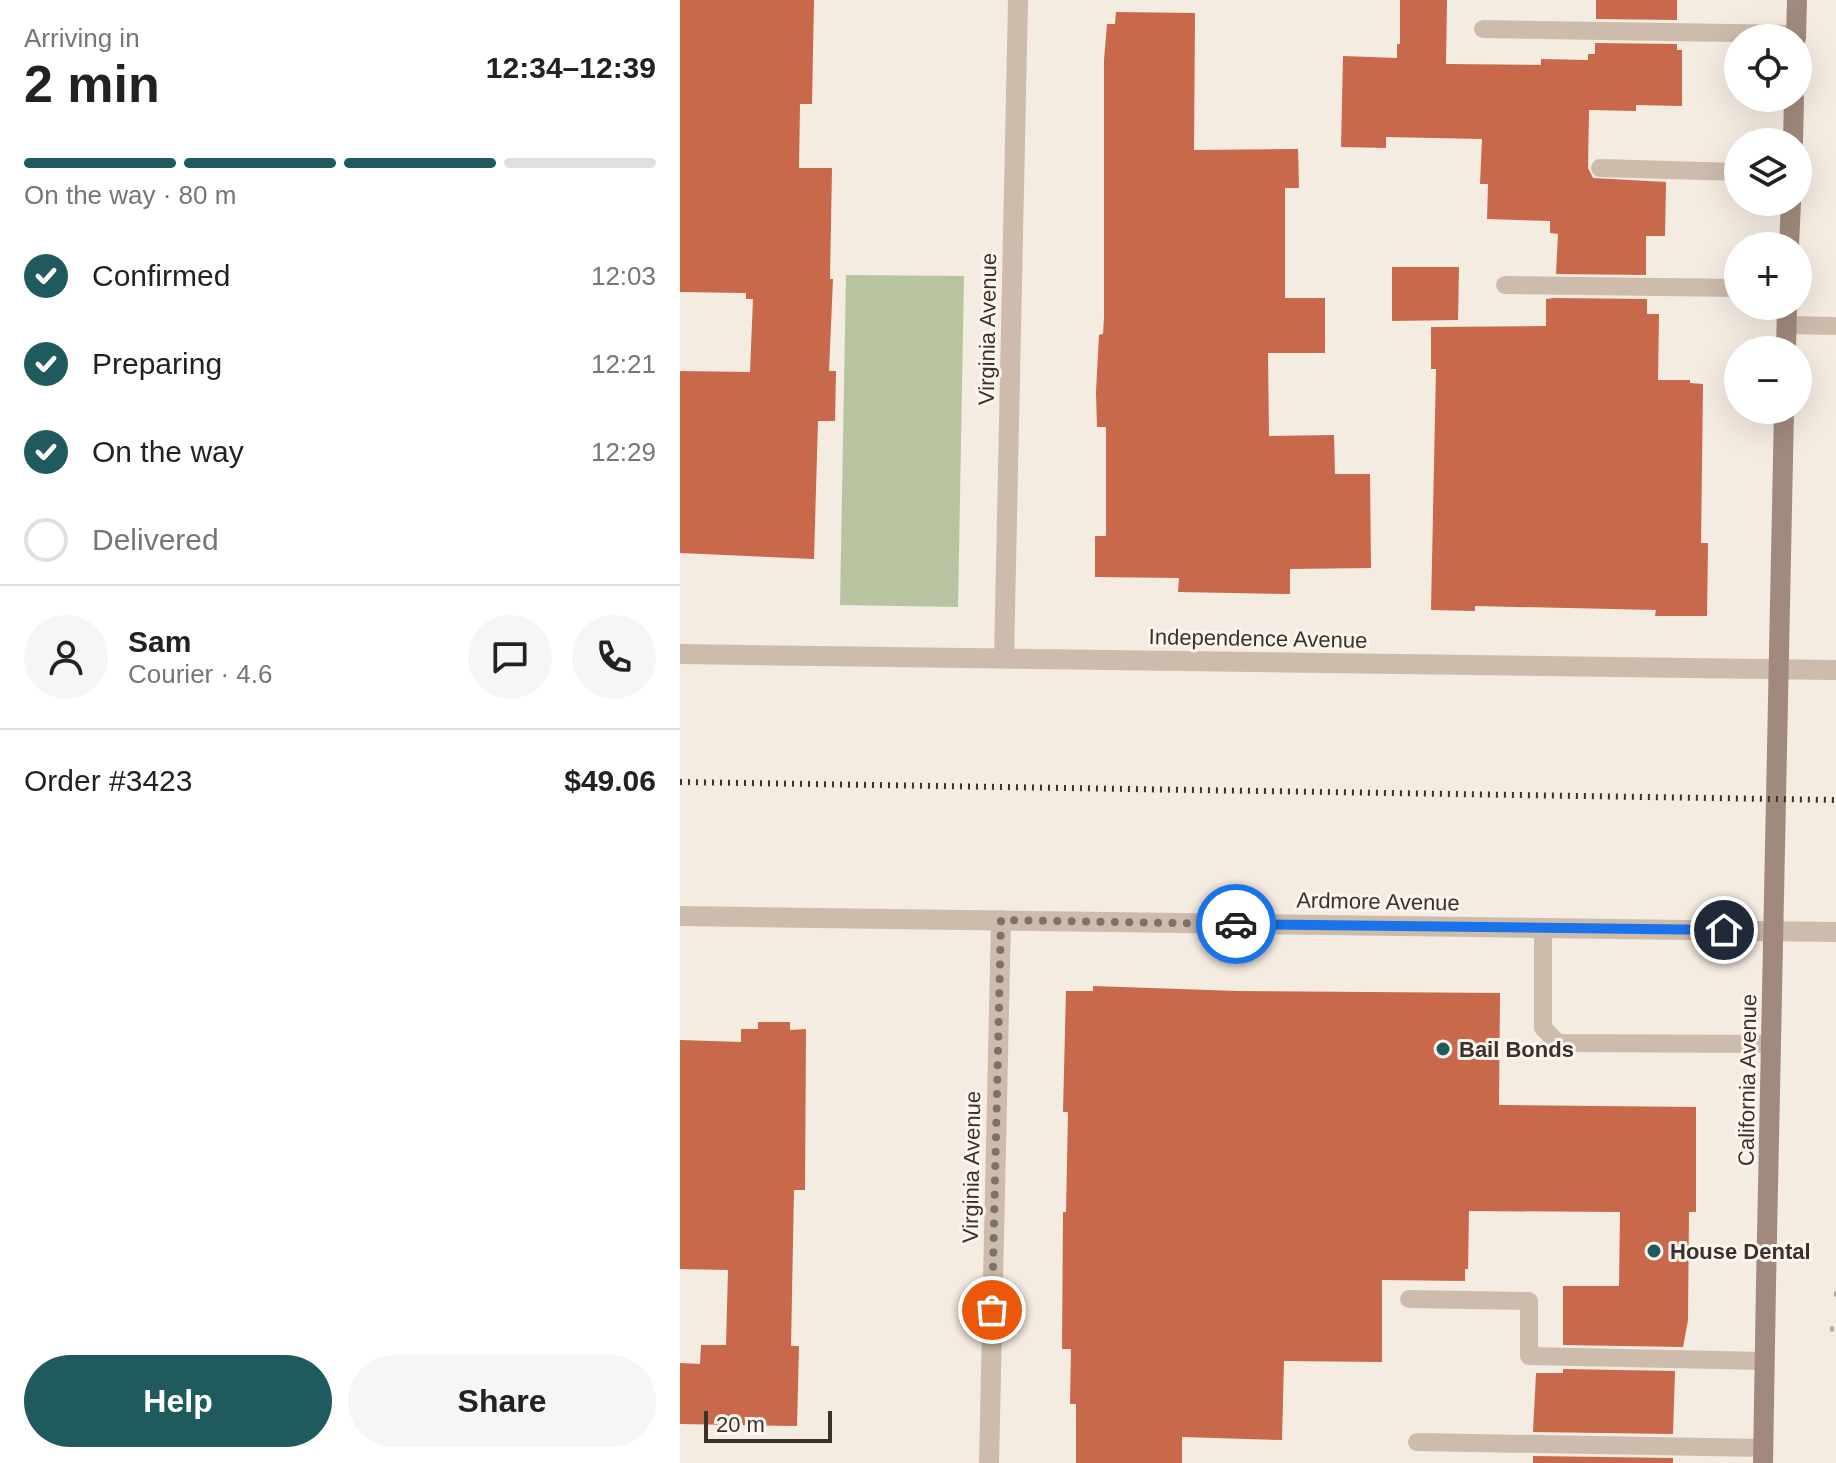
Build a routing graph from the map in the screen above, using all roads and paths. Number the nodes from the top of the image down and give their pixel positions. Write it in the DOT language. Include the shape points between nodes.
graph roads {
  1 [pos="1018,0"];
  2 [pos="1797,0"];
  3 [pos="1796,24"];
  4 [pos="1483,29"];
  5 [pos="1724,34"];
  6 [pos="1600,168"];
  7 [pos="1724,172"];
  8 [pos="1505,285"];
  9 [pos="1724,288"];
  10 [pos="1809,320"];
  11 [pos="1836,326"];
  12 [pos="1784,424"];
  13 [pos="680,654"];
  14 [pos="1004,658"];
  15 [pos="1776,669"];
  16 [pos="1836,670"];
  17 [pos="680,916"];
  18 [pos="1001,920"];
  19 [pos="1543,928"];
  20 [pos="1773,931"];
  21 [pos="1836,932"];
  22 [pos="1771,1044"];
  23 [pos="1409,1299"];
  24 [pos="1765,1361"];
  25 [pos="1417,1442"];
  26 [pos="1763,1456"];
  27 [pos="989,1463"];
  1 -- 14 [label="street, Virginia Avenue"];
  2 -- 3 [label="main road"];
  4 -- 5 [label="lane"];
  6 -- 7 [label="lane"];
  8 -- 9 [label="lane"];
  10 -- 11 [label="lane"];
  12 -- 15 [label="main road, California Avenue"];
  13 -- 14 [label="street, Independence Avenue"];
  14 -- 15 [label="street, Independence Avenue"];
  15 -- 16 [label="street, Independence Avenue"];
  15 -- 20 [label="main road, California Avenue"];
  17 -- 18 [label="street, Ardmore Avenue"];
  18 -- 19 [label="street, Ardmore Avenue"];
  18 -- 27 [label="street, Virginia Avenue"];
  19 -- 20 [label="street, Ardmore Avenue"];
  19 -- 22 [label="lane" via="1543,1028 1558,1043"];
  20 -- 21 [label="street, Ardmore Avenue"];
  20 -- 22 [label="main road, California Avenue"];
  22 -- 24 [label="main road, California Avenue"];
  23 -- 24 [label="lane" via="1529,1301 1529,1356"];
  24 -- 26 [label="main road, California Avenue"];
  25 -- 26 [label="lane"];
}
